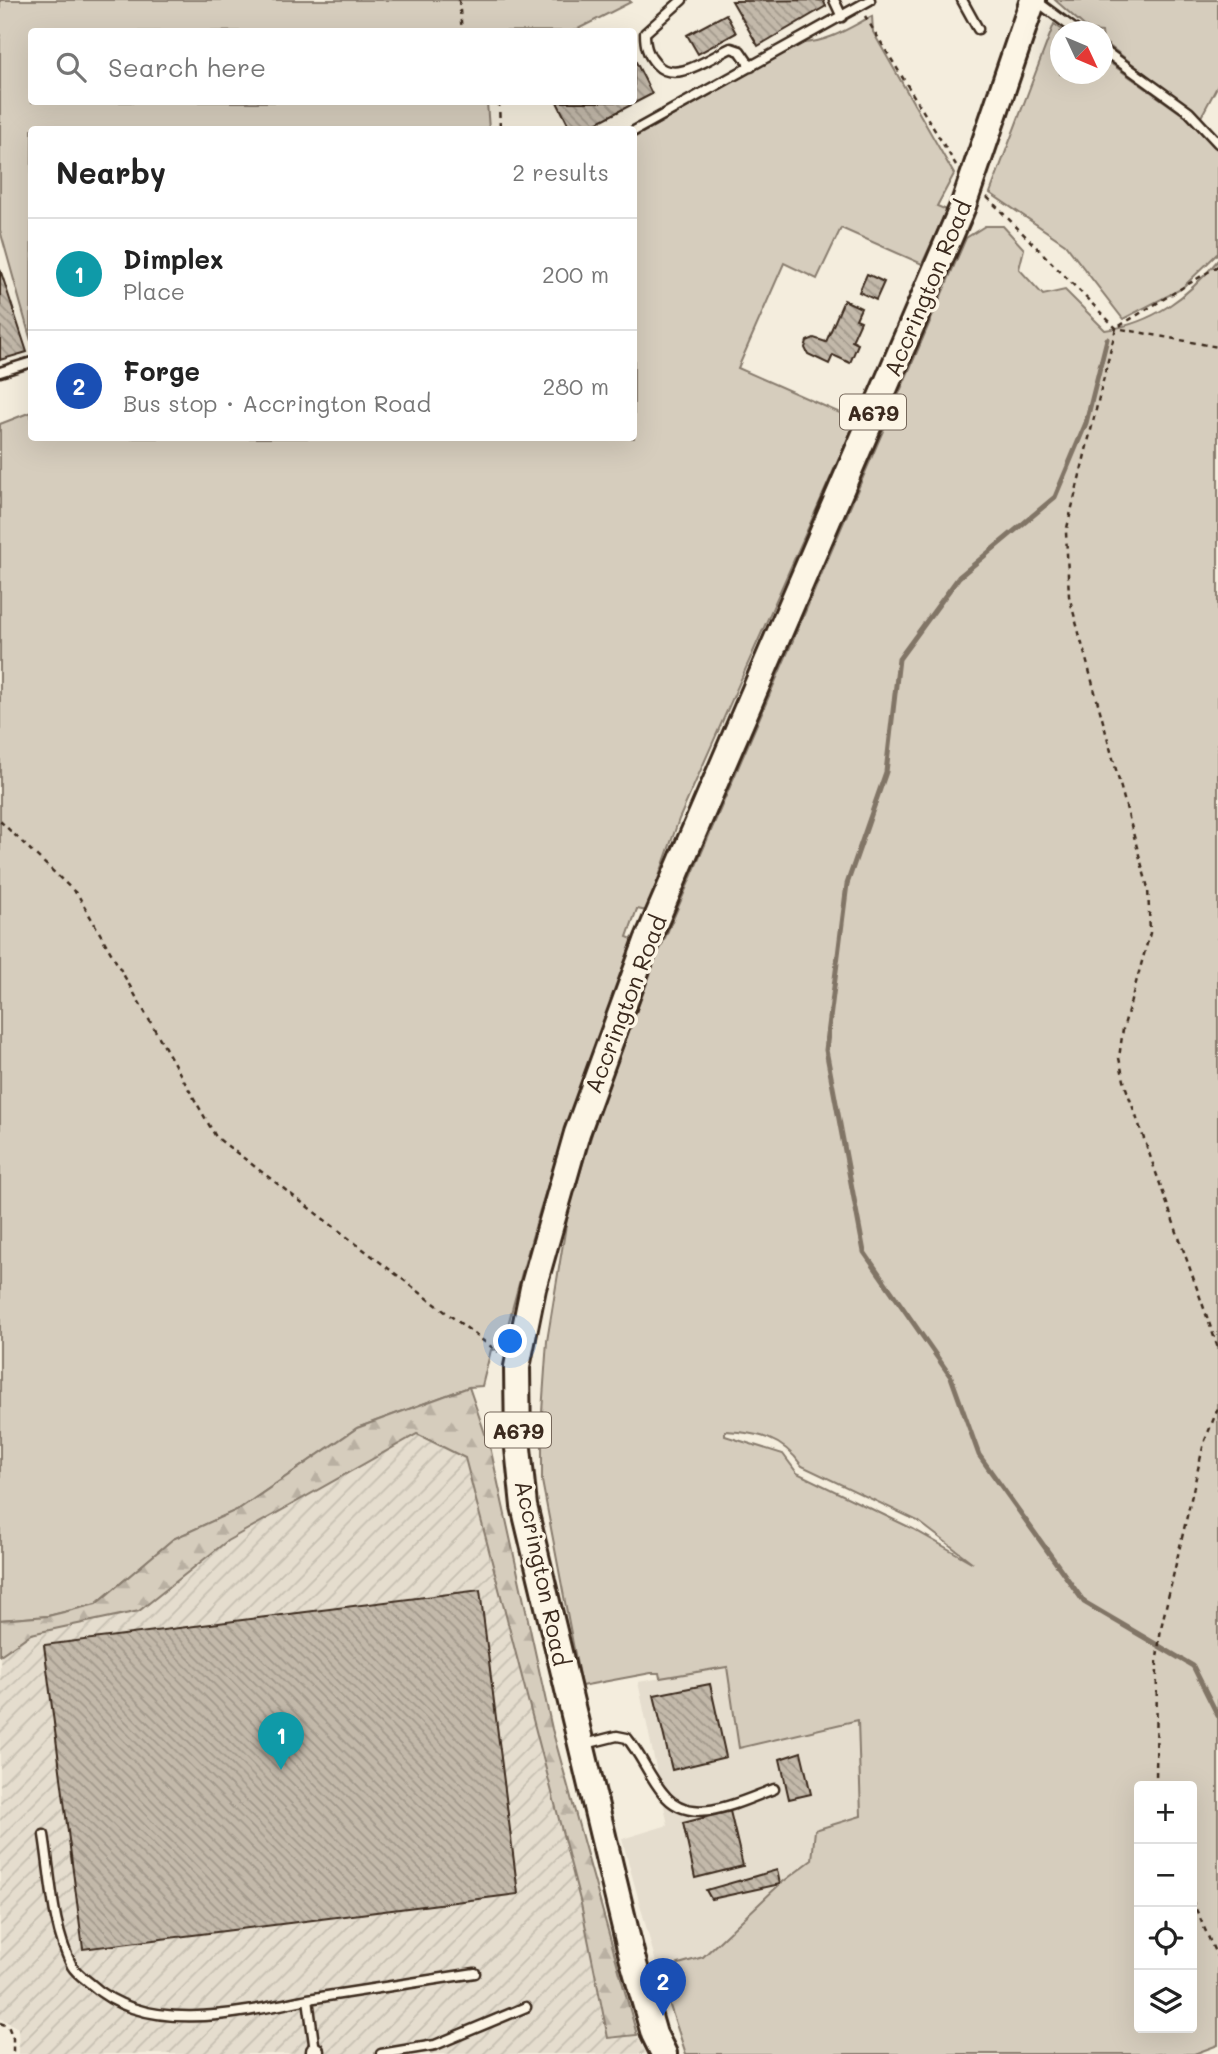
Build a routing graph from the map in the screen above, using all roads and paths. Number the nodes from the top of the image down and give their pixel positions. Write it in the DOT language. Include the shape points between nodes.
graph roads {
  1 [pos="459,0"];
  2 [pos="682,0"];
  3 [pos="834,0"];
  4 [pos="870,0"];
  5 [pos="962,0"];
  6 [pos="1034,0"];
  7 [pos="859,7"];
  8 [pos="842,17"];
  9 [pos="1063,21"];
  10 [pos="462,28"];
  11 [pos="978,29"];
  12 [pos="1113,57"];
  13 [pos="751,66"];
  14 [pos="499,105"];
  15 [pos="500,126"];
  16 [pos="637,129"];
  17 [pos="1218,143"];
  18 [pos="972,182"];
  19 [pos="1218,266"];
  20 [pos="1116,328"];
  21 [pos="1218,347"];
  22 [pos="28,363"];
  23 [pos="0,372"];
  24 [pos="0,821"];
  25 [pos="1218,1348"];
  26 [pos="517,1367"];
  27 [pos="1218,1408"];
  28 [pos="582,1745"];
  29 [pos="1156,1781"];
  30 [pos="774,1789"];
  31 [pos="44,1835"];
  32 [pos="1195,1907"];
  33 [pos="1218,1959"];
  34 [pos="475,1973"];
  35 [pos="308,2000"];
  36 [pos="526,2007"];
  37 [pos="0,2023"];
  38 [pos="315,2052"];
  39 [pos="13,2054"];
  40 [pos="381,2054"];
  41 [pos="664,2054"];
  1 -- 10 [label="path"];
  2 -- 13 [label="lane" via="645,33 650,58 663,72 675,74 731,48 740,51"];
  3 -- 8 [label="lane"];
  4 -- 7 [label="lane"];
  5 -- 11 [label="lane"];
  6 -- 9 [label="lane"];
  6 -- 18 [label="main road, Accrington Road / A679"];
  7 -- 8 [label="lane"];
  7 -- 18 [label="path" via="962,176"];
  8 -- 13 [label="lane"];
  12 -- 17 [label="lane" via="1189,112"];
  13 -- 16 [label="lane"];
  14 -- 15 [label="path"];
  18 -- 20 [label="path"];
  18 -- 26 [label="main road, Accrington Road / A679" via="647,941 577,1133 533,1288"];
  19 -- 20 [label="path"];
  20 -- 21 [label="path"];
  20 -- 25 [label="path" via="1066,532 1069,596 1148,888 1150,933 1119,1058"];
  22 -- 23 [label="lane"];
  24 -- 26 [label="path" via="78,895 216,1137"];
  26 -- 28 [label="main road, Accrington Road / A679" via="524,1506"];
  27 -- 29 [label="path" via="1204,1443 1157,1658"];
  28 -- 30 [label="lane" via="617,1736 627,1738 664,1795 681,1808 709,1812"];
  28 -- 41 [label="main road, Accrington Road / A679" via="632,1957"];
  31 -- 35 [label="lane" via="57,1919 73,1968 97,1989 150,2013 203,2015"];
  32 -- 33 [label="path"];
  34 -- 35 [label="lane"];
  35 -- 38 [label="lane"];
  36 -- 40 [label="lane" via="435,2045"];
  37 -- 39 [label="path" via="8,2026"];
}
